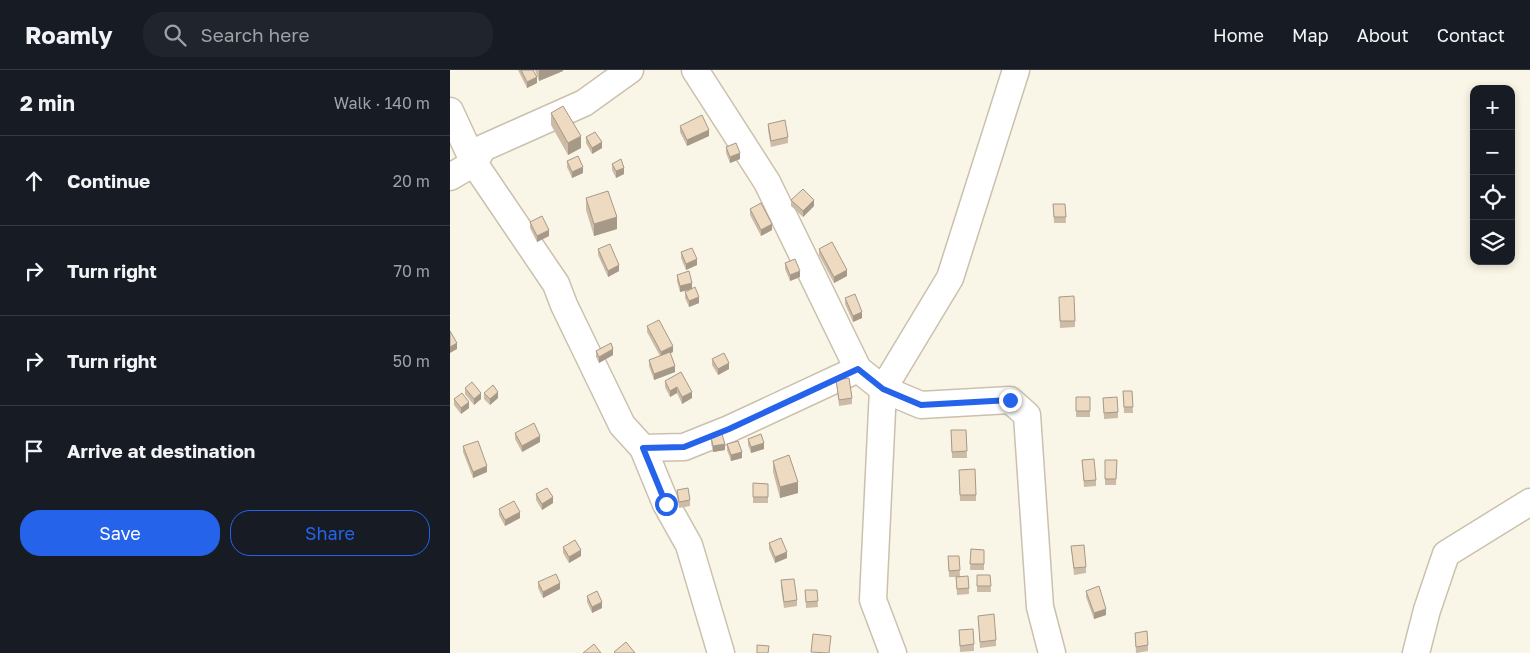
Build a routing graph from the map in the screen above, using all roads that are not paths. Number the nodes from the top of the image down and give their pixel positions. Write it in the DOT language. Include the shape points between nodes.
graph roads {
  1 [pos="630,70"];
  2 [pos="695,70"];
  3 [pos="1016,70"];
  4 [pos="450,111"];
  5 [pos="474,163"];
  6 [pos="450,177"];
  7 [pos="858,369"];
  8 [pos="883,389"];
  9 [pos="643,448"];
  10 [pos="1530,502"];
  11 [pos="721,653"];
  12 [pos="893,653"];
  13 [pos="1052,653"];
  14 [pos="1416,653"];
  1 -- 5 [label="street" via="584,102 484,148"];
  2 -- 7 [label="street" via="767,182"];
  3 -- 8 [label="street" via="950,278"];
  4 -- 5 [label="street"];
  5 -- 6 [label="street"];
  5 -- 9 [label="street" via="556,284 622,424"];
  7 -- 8 [label="street"];
  7 -- 9 [label="street" via="684,447"];
  8 -- 12 [label="street" via="873,600"];
  8 -- 13 [label="street" via="921,405 1010,400 1027,415 1040,607"];
  9 -- 11 [label="street" via="666,504 689,545"];
  10 -- 14 [label="street" via="1446,554 1426,610"];
}
